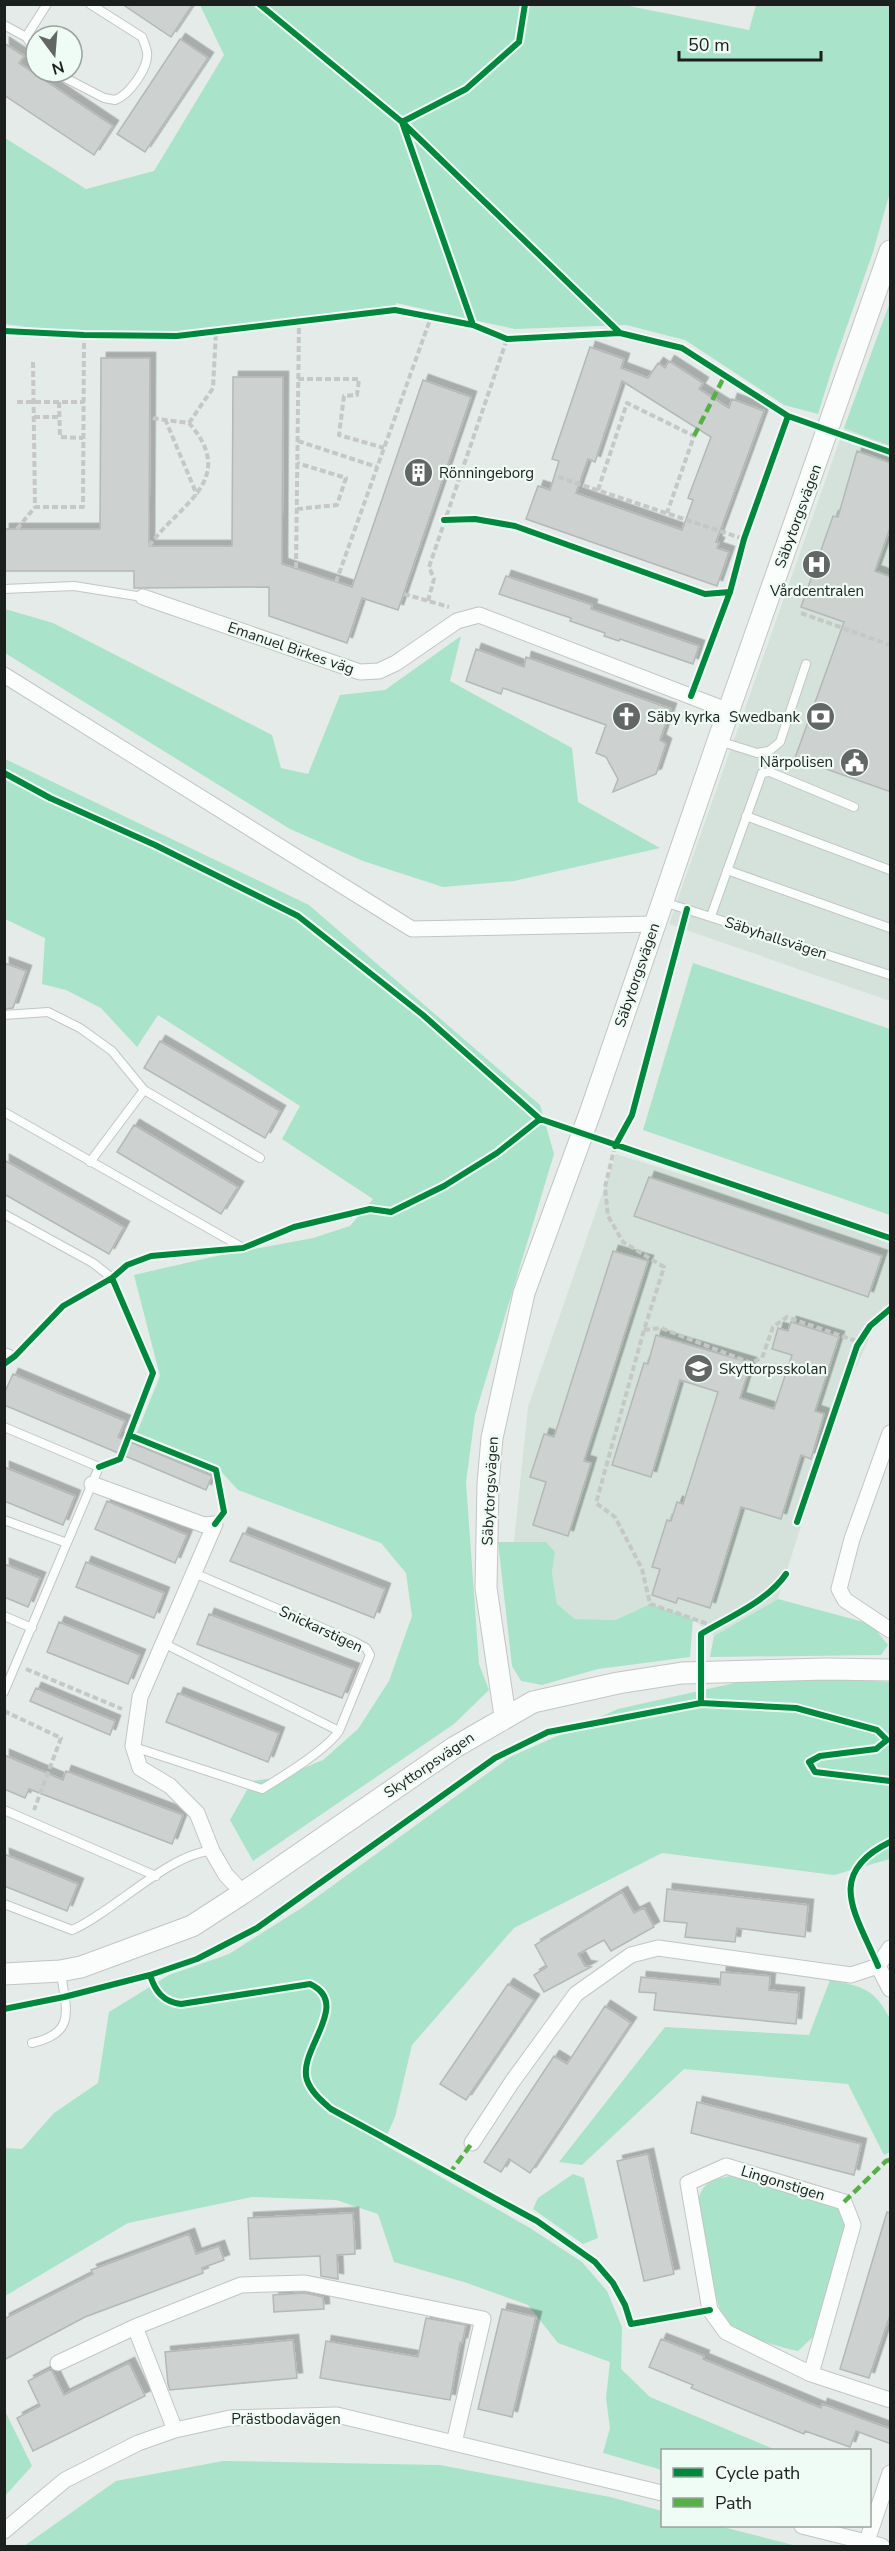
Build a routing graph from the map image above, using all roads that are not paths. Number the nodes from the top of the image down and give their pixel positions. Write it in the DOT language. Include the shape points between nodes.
graph roads {
  1 [pos="47,4"];
  2 [pos="90,4"];
  3 [pos="34,24"];
  4 [pos="4,25"];
  5 [pos="24,36"];
  6 [pos="77,84"];
  7 [pos="891,251"];
  8 [pos="4,589"];
  9 [pos="143,597"];
  10 [pos="806,664"];
  11 [pos="4,675"];
  12 [pos="729,711"];
  13 [pos="718,741"];
  14 [pos="854,807"];
  15 [pos="746,816"];
  16 [pos="727,870"];
  17 [pos="891,870"];
  18 [pos="662,902"];
  19 [pos="711,916"];
  20 [pos="655,924"];
  21 [pos="891,928"];
  22 [pos="891,975"];
  23 [pos="4,1015"];
  24 [pos="144,1090"];
  25 [pos="4,1112"];
  26 [pos="260,1158"];
  27 [pos="90,1162"];
  28 [pos="4,1214"];
  29 [pos="243,1248"];
  30 [pos="112,1278"];
  31 [pos="4,1352"];
  32 [pos="15,1356"];
  33 [pos="4,1427"];
  34 [pos="891,1434"];
  35 [pos="92,1484"];
  36 [pos="4,1520"];
  37 [pos="67,1543"];
  38 [pos="194,1573"];
  39 [pos="4,1616"];
  40 [pos="32,1628"];
  41 [pos="891,1630"];
  42 [pos="163,1643"];
  43 [pos="891,1670"];
  44 [pos="4,1692"];
  45 [pos="505,1716"];
  46 [pos="339,1731"];
  47 [pos="133,1746"];
  48 [pos="4,1810"];
  49 [pos="212,1851"];
  50 [pos="156,1876"];
  51 [pos="243,1893"];
  52 [pos="4,1904"];
  53 [pos="891,1948"];
  54 [pos="878,1965"];
  55 [pos="60,1971"];
  56 [pos="4,1974"];
  57 [pos="891,1989"];
  58 [pos="32,2043"];
  59 [pos="472,2143"];
  60 [pos="135,2327"];
  61 [pos="58,2363"];
  62 [pos="811,2374"];
  63 [pos="891,2400"];
  64 [pos="175,2430"];
  65 [pos="454,2443"];
  66 [pos="891,2473"];
  67 [pos="661,2493"];
  68 [pos="805,2527"];
  69 [pos="4,2531"];
  70 [pos="867,2541"];
  71 [pos="882,2547"];
  1 -- 3 [label="lane"];
  2 -- 6 [label="lane" via="142,37 146,60 125,94 115,100"];
  4 -- 5 [label="lane"];
  7 -- 12 [label="street, Säbytorgsvägen"];
  8 -- 9 [label="lane, Emanuel Birkes väg" via="74,586"];
  9 -- 12 [label="street, Emanuel Birkes väg" via="360,672 396,663 457,621 479,615"];
  10 -- 13 [label="lane" via="780,742 769,751 757,753"];
  11 -- 20 [label="street" via="412,929"];
  12 -- 13 [label="street, Säbytorgsvägen"];
  13 -- 18 [label="street, Säbytorgsvägen"];
  14 -- 15 [label="lane" via="770,772 760,776"];
  15 -- 16 [label="lane"];
  15 -- 17 [label="lane"];
  16 -- 19 [label="lane"];
  16 -- 21 [label="lane"];
  18 -- 19 [label="lane, Säbyhallsvägen"];
  18 -- 20 [label="street, Säbytorgsvägen"];
  19 -- 22 [label="lane, Säbyhallsvägen"];
  20 -- 45 [label="street, Säbytorgsvägen" via="524,1293 492,1438 486,1588"];
  23 -- 24 [label="lane" via="48,1012 80,1028 112,1052"];
  24 -- 26 [label="lane"];
  24 -- 27 [label="lane"];
  25 -- 27 [label="lane"];
  27 -- 29 [label="lane"];
  28 -- 30 [label="lane" via="93,1263"];
  31 -- 32 [label="lane"];
  33 -- 35 [label="lane" via="99,1467"];
  34 -- 41 [label="street" via="852,1539 839,1589 845,1600"];
  35 -- 37 [label="lane"];
  35 -- 38 [label="street" via="204,1525 215,1524"];
  36 -- 37 [label="lane"];
  37 -- 40 [label="lane"];
  38 -- 42 [label="street"];
  38 -- 46 [label="lane, Snickarstigen" via="366,1648 370,1655"];
  39 -- 40 [label="lane"];
  40 -- 44 [label="lane"];
  42 -- 46 [label="lane"];
  42 -- 47 [label="street" via="140,1697"];
  43 -- 45 [label="street, Skyttorpsvägen" via="682,1673 533,1702"];
  45 -- 51 [label="street, Skyttorpsvägen"];
  46 -- 47 [label="lane, Snickarstigen" via="333,1740 262,1789"];
  47 -- 49 [label="street" via="140,1768 170,1786 197,1813"];
  48 -- 50 [label="lane"];
  49 -- 50 [label="lane" via="190,1856"];
  49 -- 51 [label="street"];
  50 -- 52 [label="lane" via="72,1930"];
  51 -- 55 [label="street, Skyttorpsvägen" via="192,1926 131,1950"];
  53 -- 54 [label="street"];
  54 -- 57 [label="street"];
  54 -- 59 [label="street" via="851,1975 658,1948 630,1955 576,1994"];
  55 -- 56 [label="street, Skyttorpsvägen"];
  55 -- 58 [label="lane" via="66,2018 60,2032"];
  60 -- 61 [label="street"];
  60 -- 64 [label="street"];
  60 -- 65 [label="street" via="241,2284 305,2283 483,2319"];
  62 -- 62 [label="street, Lingonstigen" via="853,2225 844,2202 726,2166 688,2183 710,2310 726,2332"];
  62 -- 63 [label="street, Lingonstigen"];
  64 -- 65 [label="street, Prästbodavägen" via="230,2418 337,2415"];
  64 -- 69 [label="street, Prästbodavägen" via="138,2443 66,2480"];
  65 -- 67 [label="street, Prästbodavägen"];
  66 -- 70 [label="street"];
  68 -- 70 [label="street"];
  70 -- 71 [label="street"];
}
